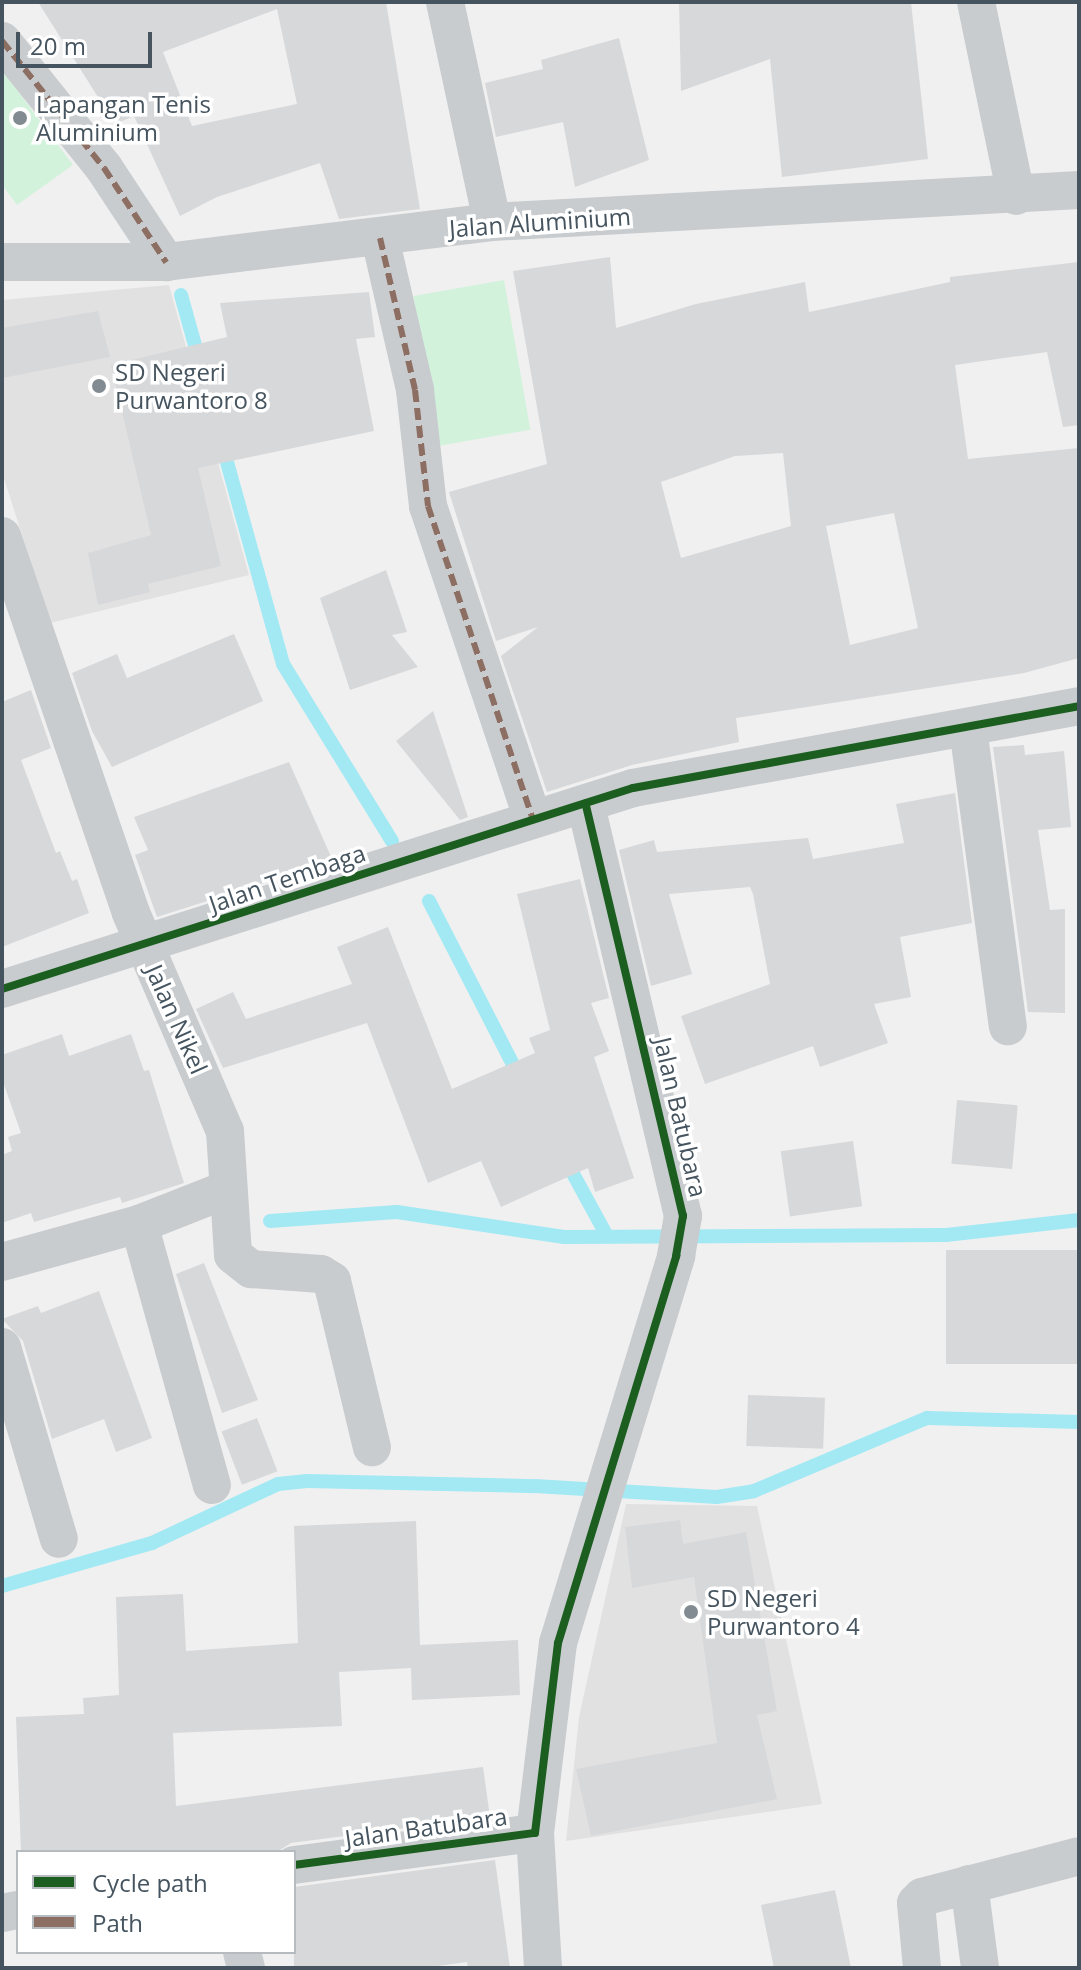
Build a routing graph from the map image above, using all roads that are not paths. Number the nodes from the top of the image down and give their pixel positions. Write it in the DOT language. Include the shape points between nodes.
graph roads {
  1 [pos="445,2"];
  2 [pos="976,2"];
  3 [pos="2,41"];
  4 [pos="1079,190"];
  5 [pos="1016,196"];
  6 [pos="492,222"];
  7 [pos="380,238"];
  8 [pos="2,262"];
  9 [pos="166,262"];
  10 [pos="2,536"];
  11 [pos="1079,706"];
  12 [pos="968,728"];
  13 [pos="585,803"];
  14 [pos="532,817"];
  15 [pos="145,947"];
  16 [pos="2,989"];
  17 [pos="1008,1026"];
  18 [pos="228,1189"];
  19 [pos="139,1224"];
  20 [pos="2,1262"];
  21 [pos="2,1347"];
  22 [pos="372,1447"];
  23 [pos="212,1485"];
  24 [pos="59,1539"];
  25 [pos="535,1833"];
  26 [pos="1079,1856"];
  27 [pos="296,1865"];
  28 [pos="969,1884"];
  29 [pos="543,1968"];
  30 [pos="922,1968"];
  31 [pos="980,1968"];
  1 -- 6 [label="street"];
  2 -- 5 [label="street"];
  3 -- 9 [label="street" via="104,168"];
  4 -- 5 [label="street, Jalan Aluminium"];
  5 -- 6 [label="street, Jalan Aluminium"];
  6 -- 7 [label="street, Jalan Aluminium"];
  7 -- 9 [label="street, Jalan Aluminium"];
  7 -- 14 [label="street" via="415,390 428,506"];
  8 -- 9 [label="street, Jalan Aluminium"];
  10 -- 15 [label="street, Jalan Nikel"];
  11 -- 12 [label="street"];
  12 -- 13 [label="street" via="633,788"];
  12 -- 17 [label="street"];
  13 -- 14 [label="street, Jalan Tembaga"];
  13 -- 25 [label="street, Jalan Batubara" via="683,1216 676,1256 558,1643"];
  14 -- 15 [label="street, Jalan Tembaga"];
  15 -- 16 [label="street, Jalan Tembaga"];
  15 -- 18 [label="street, Jalan Nikel" via="225,1131"];
  18 -- 19 [label="street"];
  18 -- 22 [label="street, Jalan Nikel" via="233,1255 241,1264 321,1274 332,1281"];
  19 -- 20 [label="street"];
  19 -- 23 [label="street"];
  21 -- 24 [label="street"];
  25 -- 27 [label="street, Jalan Batubara"];
  25 -- 29 [label="street"];
  26 -- 28 [label="street"];
  28 -- 30 [label="street" via="929,1893 916,1903"];
  28 -- 31 [label="street"];
}
